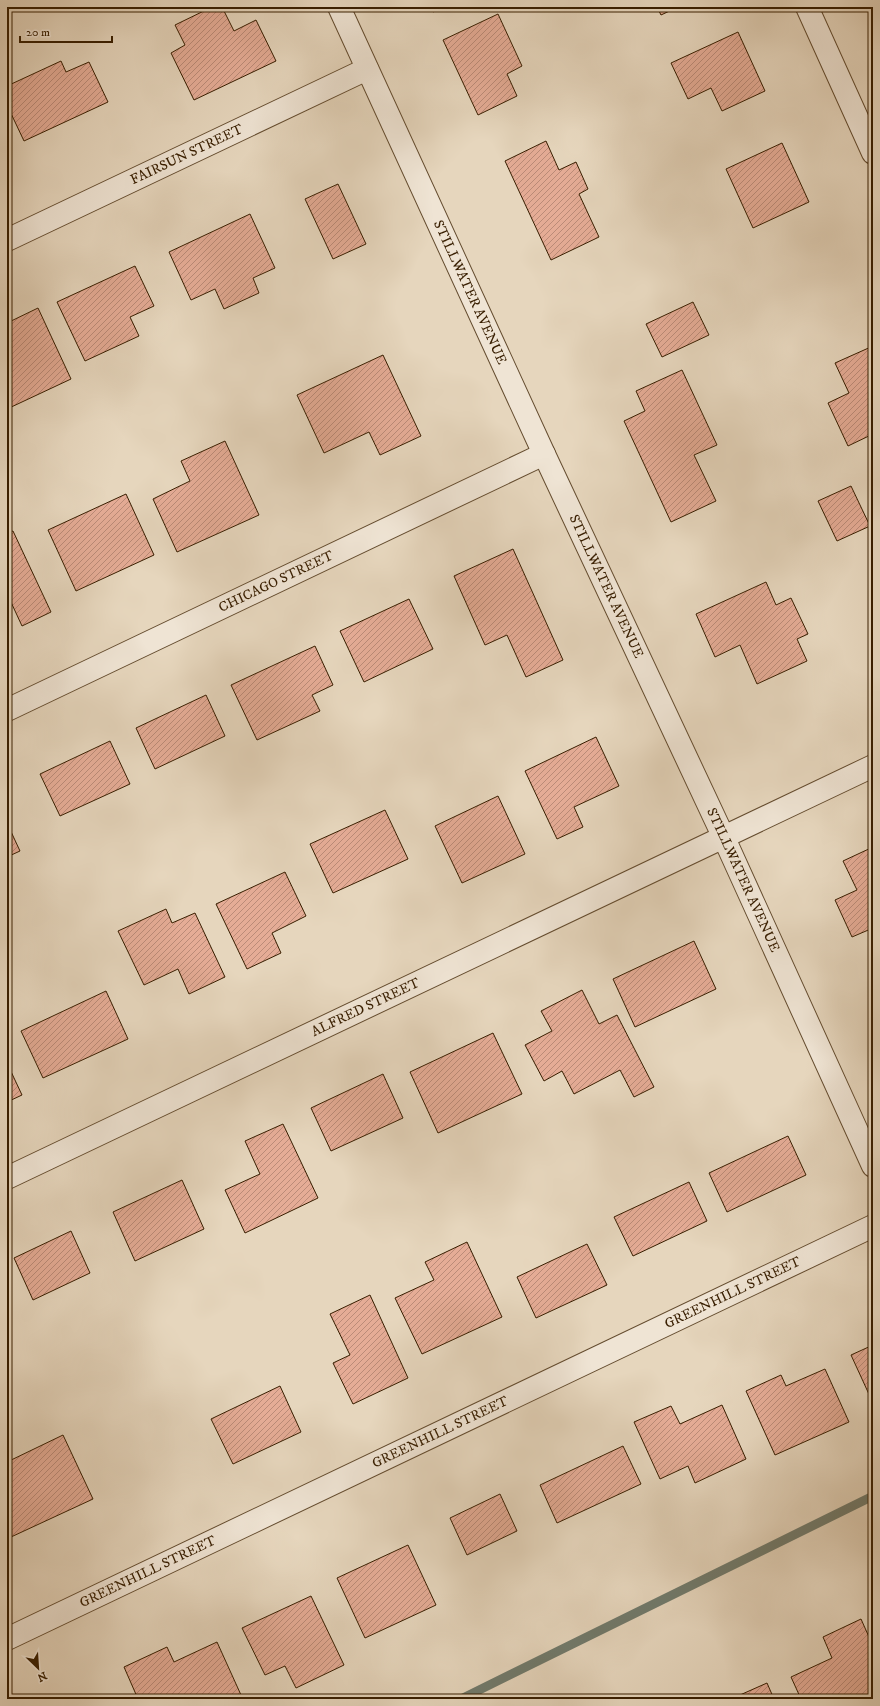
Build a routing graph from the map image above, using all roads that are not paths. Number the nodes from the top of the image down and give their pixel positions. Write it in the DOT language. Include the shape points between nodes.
graph roads {
  1 [pos="339,7"];
  2 [pos="806,7"];
  3 [pos="367,69"];
  4 [pos="873,153"];
  5 [pos="7,240"];
  6 [pos="544,454"];
  7 [pos="7,710"];
  8 [pos="873,766"];
  9 [pos="724,838"];
  10 [pos="873,1166"];
  11 [pos="7,1178"];
  12 [pos="873,1226"];
  13 [pos="7,1638"];
  1 -- 3 [label="street, STILLWATER AVENUE"];
  2 -- 4 [label="street"];
  3 -- 5 [label="street, FAIRSUN STREET"];
  3 -- 6 [label="street, STILLWATER AVENUE"];
  6 -- 7 [label="street, CHICAGO STREET"];
  6 -- 9 [label="street, STILLWATER AVENUE"];
  8 -- 9 [label="street, ALFRED STREET"];
  9 -- 10 [label="street, STILLWATER AVENUE"];
  9 -- 11 [label="street, ALFRED STREET"];
  12 -- 13 [label="street, GREENHILL STREET"];
}
